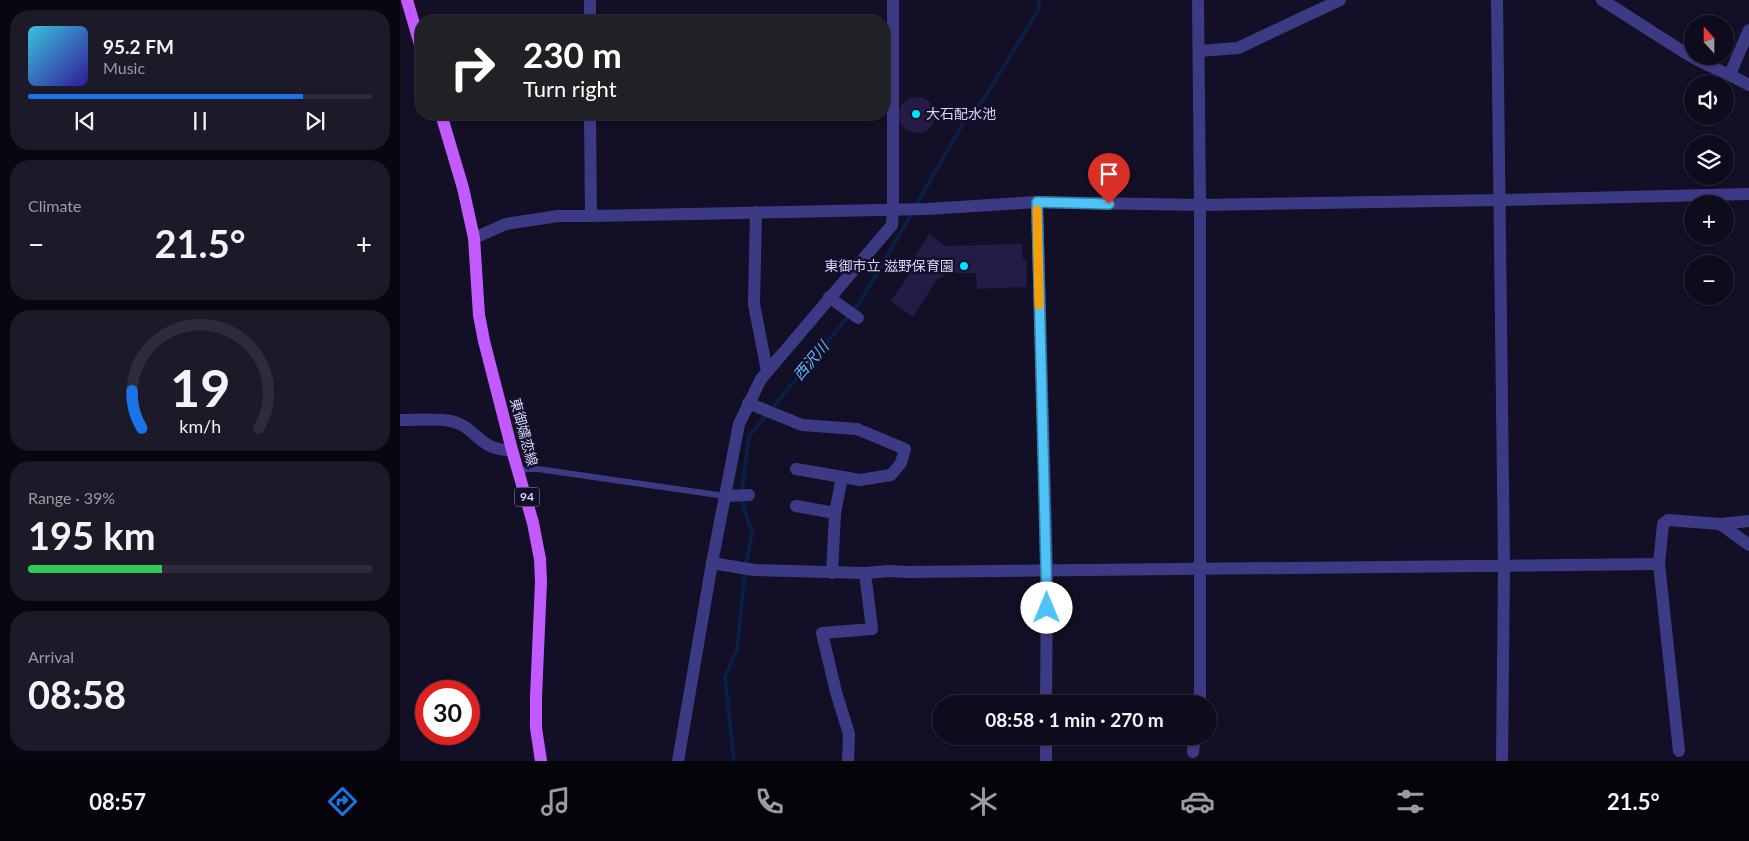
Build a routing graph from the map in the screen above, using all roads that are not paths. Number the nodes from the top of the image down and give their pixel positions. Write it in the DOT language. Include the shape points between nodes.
graph roads {
  1 [pos="407,0"];
  2 [pos="590,0"];
  3 [pos="892,0"];
  4 [pos="1198,0"];
  5 [pos="1497,0"];
  6 [pos="1602,0"];
  7 [pos="1336,1"];
  8 [pos="590,15"];
  9 [pos="415,27"];
  10 [pos="1749,30"];
  11 [pos="1198,51"];
  12 [pos="1730,74"];
  13 [pos="1749,85"];
  14 [pos="443,120"];
  15 [pos="590,120"];
  16 [pos="1749,194"];
  17 [pos="1500,200"];
  18 [pos="1037,202"];
  19 [pos="1200,205"];
  20 [pos="899,209"];
  21 [pos="756,212"];
  22 [pos="591,216"];
  23 [pos="474,238"];
  24 [pos="829,297"];
  25 [pos="858,318"];
  26 [pos="767,371"];
  27 [pos="748,403"];
  28 [pos="400,420"];
  29 [pos="512,450"];
  30 [pos="796,469"];
  31 [pos="519,471"];
  32 [pos="842,477"];
  33 [pos="729,495"];
  34 [pos="749,495"];
  35 [pos="796,506"];
  36 [pos="835,512"];
  37 [pos="1749,521"];
  38 [pos="1720,524"];
  39 [pos="1749,545"];
  40 [pos="712,563"];
  41 [pos="1659,564"];
  42 [pos="1504,566"];
  43 [pos="1201,568"];
  44 [pos="1047,570"];
  45 [pos="832,573"];
  46 [pos="865,574"];
  47 [pos="1046,695"];
  48 [pos="1200,695"];
  49 [pos="1046,745"];
  50 [pos="1194,745"];
  51 [pos="1679,751"];
  52 [pos="1193,752"];
  53 [pos="541,761"];
  54 [pos="678,761"];
  55 [pos="848,761"];
  56 [pos="1046,761"];
  57 [pos="1502,761"];
  1 -- 9 [label="main road"];
  2 -- 8 [label="street"];
  3 -- 20 [label="street"];
  4 -- 11 [label="street"];
  5 -- 17 [label="street"];
  6 -- 12 [label="street" via="1685,53"];
  7 -- 11 [label="street" via="1238,48"];
  10 -- 12 [label="street"];
  11 -- 19 [label="street"];
  12 -- 13 [label="street"];
  14 -- 23 [label="main road, 東御嬬恋線 / 94"];
  15 -- 22 [label="street"];
  16 -- 17 [label="street"];
  17 -- 19 [label="street"];
  17 -- 42 [label="street"];
  18 -- 19 [label="street"];
  18 -- 20 [label="street"];
  18 -- 44 [label="street"];
  19 -- 43 [label="street"];
  20 -- 21 [label="street"];
  20 -- 24 [label="street" via="892,225"];
  21 -- 22 [label="street"];
  21 -- 26 [label="street" via="754,304"];
  22 -- 23 [label="street" via="558,216 506,224"];
  23 -- 29 [label="main road, 東御嬬恋線 / 94" via="481,324"];
  24 -- 25 [label="street"];
  24 -- 26 [label="street"];
  26 -- 27 [label="street"];
  27 -- 32 [label="street" via="802,426 857,428 905,450 891,475 860,480"];
  27 -- 33 [label="street" via="739,424"];
  28 -- 29 [label="street" via="451,421 487,446"];
  29 -- 31 [label="main road, 東御嬬恋線 / 94"];
  30 -- 32 [label="street"];
  31 -- 33 [label="lane" via="538,469"];
  31 -- 53 [label="main road, 東御嬬恋線 / 94" via="540,558 536,728"];
  32 -- 36 [label="street"];
  33 -- 34 [label="street"];
  33 -- 40 [label="street"];
  35 -- 36 [label="street"];
  36 -- 45 [label="street"];
  37 -- 38 [label="street"];
  38 -- 39 [label="street"];
  38 -- 41 [label="street" via="1668,520 1663,524"];
  40 -- 45 [label="street" via="753,570"];
  40 -- 54 [label="street"];
  41 -- 42 [label="street"];
  41 -- 51 [label="street"];
  42 -- 43 [label="street"];
  42 -- 57 [label="street"];
  43 -- 44 [label="street"];
  43 -- 48 [label="street"];
  44 -- 46 [label="street"];
  44 -- 47 [label="street"];
  45 -- 46 [label="street"];
  46 -- 55 [label="street" via="872,629 822,633 849,734"];
  49 -- 56 [label="street"];
  50 -- 52 [label="street"];
}
